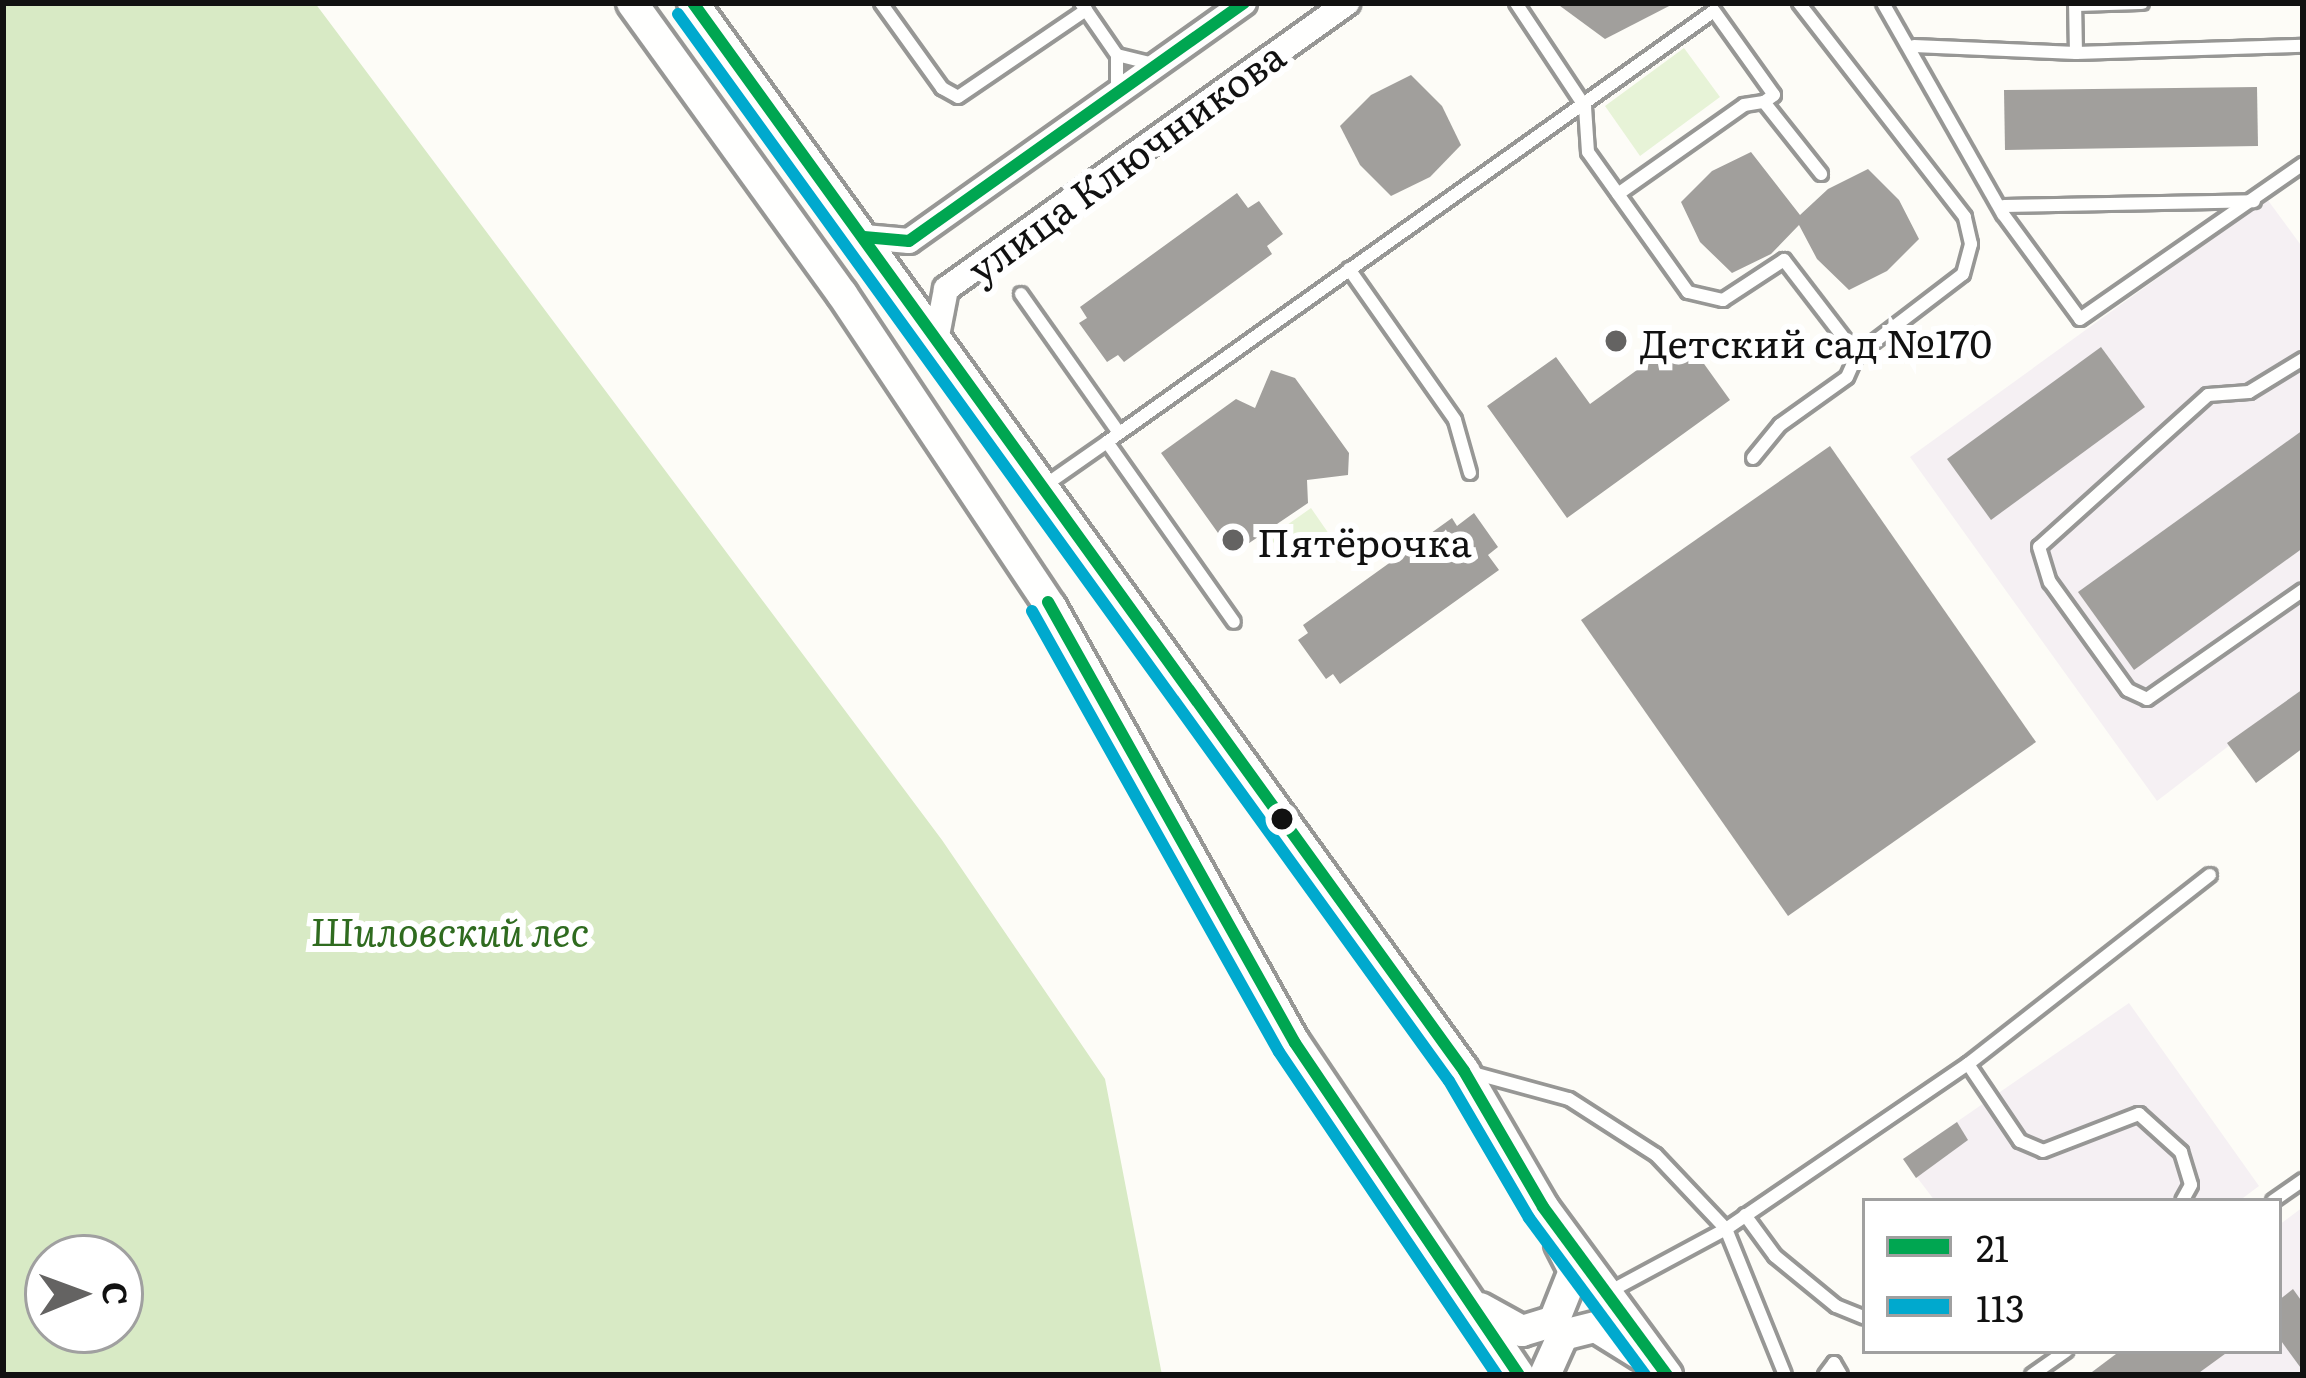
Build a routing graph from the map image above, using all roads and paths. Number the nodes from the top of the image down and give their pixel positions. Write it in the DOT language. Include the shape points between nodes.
graph roads {
  1 [pos="632,3"];
  2 [pos="693,3"];
  3 [pos="880,3"];
  4 [pos="1244,3"];
  5 [pos="1347,3"];
  6 [pos="1516,3"];
  7 [pos="1799,3"];
  8 [pos="1883,3"];
  9 [pos="2142,3"];
  10 [pos="2074,4"];
  11 [pos="1083,6"];
  12 [pos="1716,7"];
  13 [pos="1914,46"];
  14 [pos="2303,46"];
  15 [pos="2076,53"];
  16 [pos="1118,55"];
  17 [pos="1157,65"];
  18 [pos="1117,94"];
  19 [pos="1764,102"];
  20 [pos="1583,104"];
  21 [pos="2303,164"];
  22 [pos="1821,174"];
  23 [pos="1618,194"];
  24 [pos="2255,201"];
  25 [pos="2005,206"];
  26 [pos="865,237"];
  27 [pos="1349,269"];
  28 [pos="1021,294"];
  29 [pos="936,341"];
  30 [pos="1857,355"];
  31 [pos="2303,359"];
  32 [pos="1113,438"];
  33 [pos="1753,458"];
  34 [pos="1469,473"];
  35 [pos="1044,486"];
  36 [pos="2303,590"];
  37 [pos="1234,622"];
  38 [pos="2210,875"];
  39 [pos="1968,1064"];
  40 [pos="1464,1071"];
  41 [pos="2303,1180"];
  42 [pos="2184,1198"];
  43 [pos="2277,1198"];
  44 [pos="1543,1207"];
  45 [pos="1745,1215"];
  46 [pos="1726,1229"];
  47 [pos="1454,1283"];
  48 [pos="1607,1292"];
  49 [pos="1862,1317"];
  50 [pos="2062,1354"];
  51 [pos="1519,1375"];
  52 [pos="1544,1375"];
  53 [pos="1665,1375"];
  54 [pos="1785,1375"];
  55 [pos="1825,1375"];
  56 [pos="1841,1375"];
  57 [pos="2032,1375"];
  1 -- 47 [label="street" via="842,294 1051,607 1295,1043"];
  2 -- 26 [label="street"];
  3 -- 11 [label="lane" via="942,88 958,97"];
  4 -- 17 [label="street, улица Ключникова"];
  5 -- 29 [label="street, улица Ключникова" via="946,290"];
  6 -- 20 [label="lane"];
  7 -- 30 [label="lane" via="1965,217 1971,244 1963,274"];
  8 -- 13 [label="lane"];
  9 -- 10 [label="lane"];
  10 -- 15 [label="lane"];
  11 -- 16 [label="lane"];
  12 -- 19 [label="lane" via="1774,95"];
  12 -- 20 [label="lane"];
  13 -- 15 [label="lane"];
  13 -- 25 [label="lane"];
  14 -- 15 [label="lane"];
  16 -- 17 [label="lane"];
  16 -- 18 [label="lane"];
  17 -- 18 [label="street, улица Ключникова"];
  18 -- 26 [label="street, улица Ключникова" via="909,241"];
  19 -- 22 [label="lane"];
  19 -- 23 [label="lane" via="1744,105"];
  20 -- 23 [label="lane" via="1588,152"];
  20 -- 27 [label="lane"];
  21 -- 24 [label="lane"];
  23 -- 30 [label="lane" via="1688,292 1723,300 1784,260"];
  24 -- 25 [label="lane"];
  24 -- 25 [label="lane" via="2080,319"];
  26 -- 29 [label="street"];
  27 -- 32 [label="lane"];
  27 -- 34 [label="lane" via="1455,420"];
  28 -- 32 [label="lane"];
  29 -- 35 [label="street"];
  30 -- 33 [label="lane" via="1846,377 1780,425"];
  31 -- 36 [label="lane" via="2249,392 2208,395 2039,547 2050,582 2128,690 2147,699"];
  32 -- 35 [label="lane"];
  32 -- 37 [label="lane"];
  35 -- 40 [label="street"];
  38 -- 39 [label="lane"];
  39 -- 42 [label="lane" via="2020,1142 2043,1150 2139,1114 2181,1152 2191,1185"];
  39 -- 45 [label="lane"];
  40 -- 44 [label="street"];
  40 -- 46 [label="lane" via="1569,1099 1656,1155"];
  41 -- 43 [label="lane"];
  44 -- 47 [label="street" via="1574,1270 1554,1321 1522,1330 1497,1323"];
  44 -- 48 [label="street"];
  45 -- 46 [label="lane"];
  45 -- 49 [label="lane" via="1775,1256 1836,1306"];
  46 -- 48 [label="lane"];
  46 -- 54 [label="lane"];
  47 -- 51 [label="street"];
  48 -- 53 [label="street"];
  50 -- 57 [label="lane"];
  52 -- 53 [label="street" via="1564,1335 1596,1328"];
  55 -- 56 [label="lane" via="1834,1363"];
}
